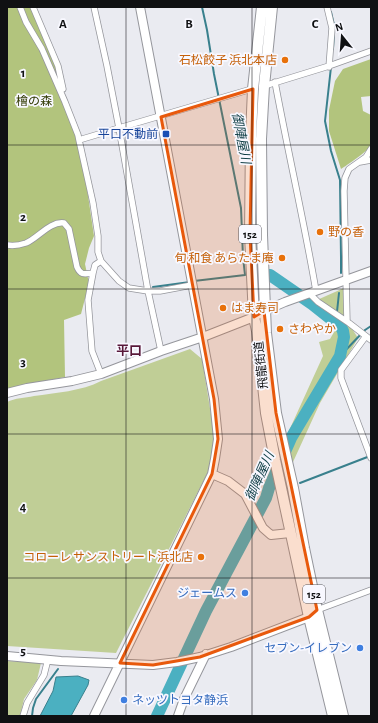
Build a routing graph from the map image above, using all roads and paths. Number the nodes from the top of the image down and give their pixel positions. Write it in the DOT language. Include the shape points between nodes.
graph roads {
  1 [pos="20,7"];
  2 [pos="33,7"];
  3 [pos="94,7"];
  4 [pos="140,7"];
  5 [pos="262,7"];
  6 [pos="272,7"];
  7 [pos="327,7"];
  8 [pos="371,51"];
  9 [pos="330,66"];
  10 [pos="275,82"];
  11 [pos="264,86"];
  12 [pos="254,89"];
  13 [pos="66,102"];
  14 [pos="161,117"];
  15 [pos="119,128"];
  16 [pos="79,140"];
  17 [pos="371,149"];
  18 [pos="371,160"];
  19 [pos="358,162"];
  20 [pos="7,245"];
  21 [pos="101,261"];
  22 [pos="371,271"];
  23 [pos="93,273"];
  24 [pos="346,280"];
  25 [pos="192,285"];
  26 [pos="148,291"];
  27 [pos="313,292"];
  28 [pos="264,311"];
  29 [pos="254,317"];
  30 [pos="347,321"];
  31 [pos="203,337"];
  32 [pos="369,338"];
  33 [pos="161,351"];
  34 [pos="100,374"];
  35 [pos="7,393"];
  36 [pos="370,456"];
  37 [pos="212,474"];
  38 [pos="290,533"];
  39 [pos="371,590"];
  40 [pos="317,610"];
  41 [pos="309,617"];
  42 [pos="7,656"];
  43 [pos="203,656"];
  44 [pos="48,659"];
  45 [pos="120,663"];
  46 [pos="23,716"];
  47 [pos="94,716"];
  48 [pos="178,716"];
  49 [pos="333,716"];
  50 [pos="343,716"];
  1 -- 13 [label="street"];
  2 -- 13 [label="street" via="58,66"];
  3 -- 15 [label="street"];
  4 -- 14 [label="street"];
  5 -- 12 [label="highway, 飛龍街道 / 152"];
  6 -- 11 [label="highway, 飛龍街道 / 152"];
  7 -- 9 [label="street" via="332,28"];
  8 -- 9 [label="street"];
  9 -- 10 [label="street"];
  10 -- 11 [label="street"];
  10 -- 27 [label="street" via="309,249"];
  11 -- 12 [label="street"];
  11 -- 28 [label="highway, 飛龍街道 / 152" via="261,154"];
  12 -- 14 [label="street"];
  12 -- 29 [label="highway, 飛龍街道 / 152" via="250,234"];
  13 -- 16 [label="street"];
  14 -- 15 [label="street"];
  14 -- 25 [label="street"];
  15 -- 16 [label="street"];
  15 -- 26 [label="street"];
  16 -- 21 [label="street" via="93,203"];
  17 -- 19 [label="street" via="366,157"];
  18 -- 19 [label="street"];
  19 -- 24 [label="street" via="345,178"];
  20 -- 23 [label="street" via="26,243 56,224 64,223 69,229 79,272"];
  21 -- 23 [label="street" via="95,265"];
  21 -- 26 [label="street" via="129,288"];
  22 -- 24 [label="street"];
  23 -- 34 [label="street" via="88,307 92,351"];
  24 -- 27 [label="street"];
  24 -- 30 [label="street"];
  25 -- 26 [label="street"];
  25 -- 31 [label="street"];
  26 -- 33 [label="street"];
  27 -- 28 [label="street"];
  27 -- 30 [label="street" via="318,302"];
  28 -- 29 [label="street"];
  28 -- 40 [label="highway, 飛龍街道 / 152" via="276,413"];
  29 -- 31 [label="street"];
  29 -- 38 [label="highway, 飛龍街道 / 152" via="266,413"];
  30 -- 32 [label="street"];
  31 -- 33 [label="street"];
  31 -- 37 [label="street" via="218,439"];
  32 -- 36 [label="street" via="341,370 340,378"];
  33 -- 34 [label="street"];
  34 -- 35 [label="street"];
  37 -- 38 [label="street" via="228,481 245,494 263,528 270,535"];
  37 -- 45 [label="street"];
  38 -- 41 [label="highway, 飛龍街道 / 152"];
  39 -- 40 [label="street"];
  40 -- 41 [label="street"];
  40 -- 50 [label="highway, 飛龍街道 / 152"];
  41 -- 43 [label="street"];
  41 -- 49 [label="highway, 飛龍街道 / 152"];
  42 -- 44 [label="street"];
  43 -- 45 [label="street" via="153,665"];
  43 -- 48 [label="street"];
  44 -- 45 [label="street"];
  44 -- 46 [label="street" via="44,675 27,703"];
  45 -- 47 [label="street"];
}
